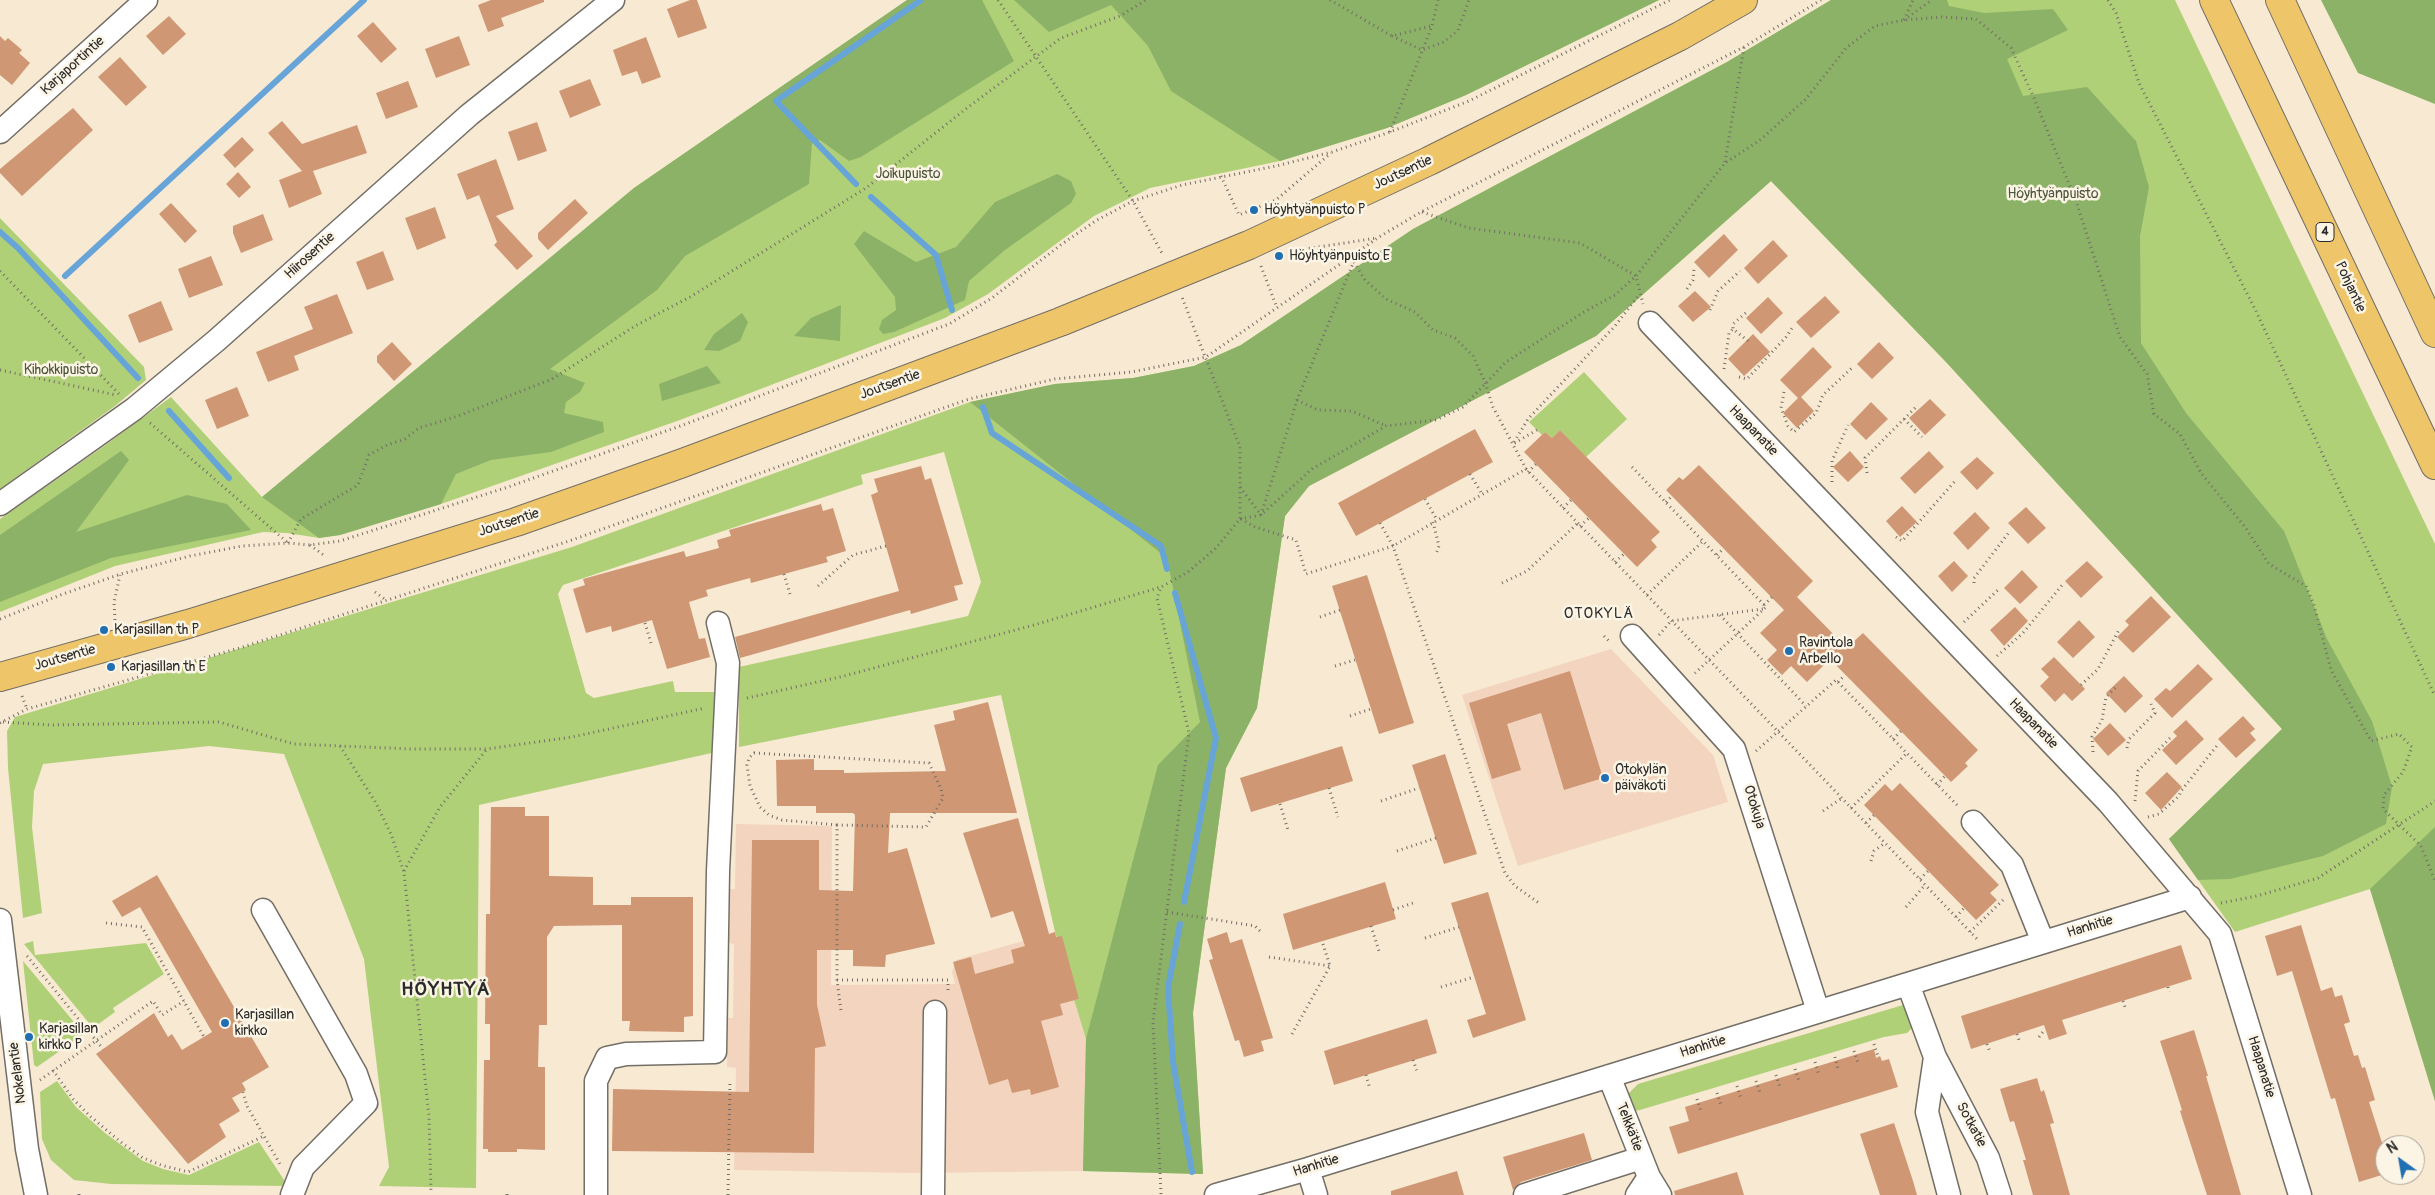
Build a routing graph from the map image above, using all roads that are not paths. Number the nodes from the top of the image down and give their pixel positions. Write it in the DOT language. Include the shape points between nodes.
graph roads {
  1 [pos="146,0"];
  2 [pos="613,0"];
  3 [pos="1743,0"];
  4 [pos="2214,0"];
  5 [pos="2280,0"];
  6 [pos="0,132"];
  7 [pos="1650,323"];
  8 [pos="2435,333"];
  9 [pos="2435,465"];
  10 [pos="0,504"];
  11 [pos="718,624"];
  12 [pos="1623,641"];
  13 [pos="11,685"];
  14 [pos="1973,822"];
  15 [pos="2194,902"];
  16 [pos="262,910"];
  17 [pos="0,920"];
  18 [pos="2043,942"];
  19 [pos="1908,984"];
  20 [pos="935,1012"];
  21 [pos="1818,1012"];
  22 [pos="1935,1057"];
  23 [pos="1609,1076"];
  24 [pos="1308,1169"];
  25 [pos="1647,1181"];
  26 [pos="293,1193"];
  27 [pos="36,1195"];
  28 [pos="596,1195"];
  29 [pos="933,1195"];
  30 [pos="1216,1195"];
  31 [pos="1316,1195"];
  32 [pos="1525,1195"];
  33 [pos="1949,1195"];
  34 [pos="2000,1195"];
  35 [pos="2300,1195"];
  1 -- 6 [label="street, Karjaportintie"];
  2 -- 10 [label="street, Hiirosentie" via="469,115 217,340 128,403"];
  3 -- 13 [label="main road, Joutsentie" via="1680,36 1429,161 1249,245 1060,322 516,522 188,624"];
  4 -- 9 [label="main road, Pohjantie / 4"];
  5 -- 8 [label="main road"];
  7 -- 15 [label="street, Haapanatie" via="2108,802"];
  11 -- 28 [label="street" via="728,663 718,871 716,1052 626,1054 607,1058 596,1081"];
  12 -- 21 [label="street, Otokuja" via="1678,690 1734,749"];
  14 -- 18 [label="street" via="2012,865"];
  15 -- 18 [label="street, Hanhitie"];
  15 -- 35 [label="street, Haapanatie" via="2220,934"];
  16 -- 26 [label="street" via="356,1074 366,1103 303,1167"];
  17 -- 27 [label="street, Nokelantie" via="27,1149"];
  18 -- 19 [label="street, Hanhitie"];
  19 -- 21 [label="street, Hanhitie"];
  19 -- 22 [label="street, Sotkatie"];
  20 -- 29 [label="street"];
  21 -- 23 [label="street, Hanhitie"];
  22 -- 33 [label="street, Sotkatie" via="1927,1112"];
  22 -- 34 [label="street, Sotkatie" via="1988,1158"];
  23 -- 24 [label="street, Hanhitie"];
  23 -- 25 [label="street, Telkkätie"];
  24 -- 30 [label="street, Hanhitie"];
  24 -- 31 [label="street"];
  25 -- 32 [label="street"];
}
